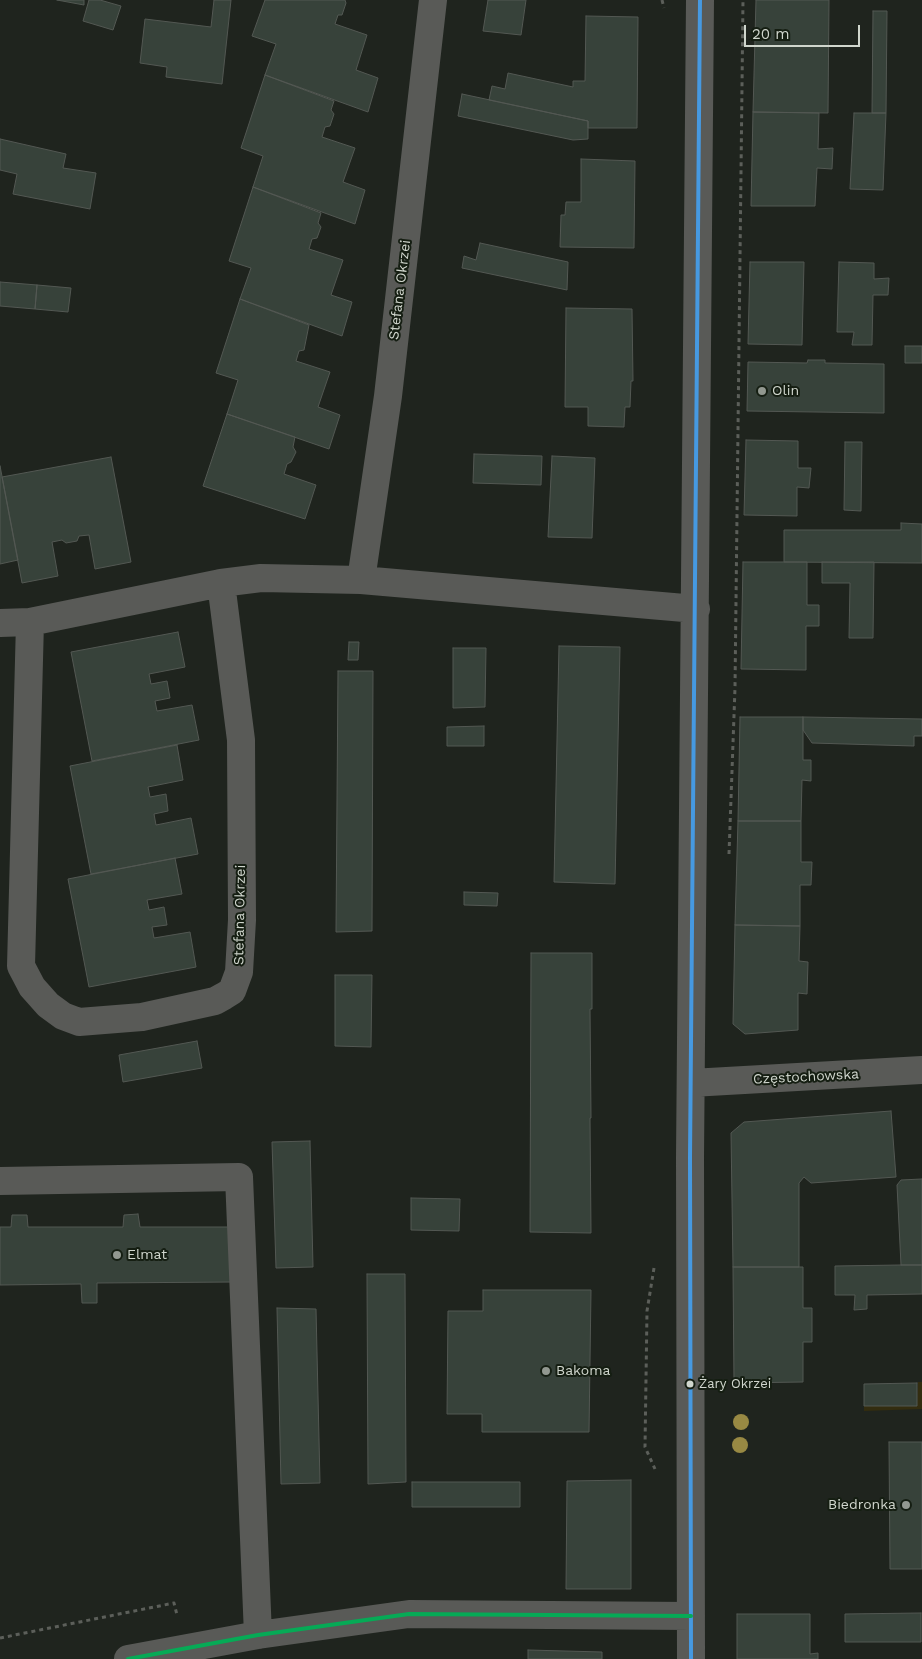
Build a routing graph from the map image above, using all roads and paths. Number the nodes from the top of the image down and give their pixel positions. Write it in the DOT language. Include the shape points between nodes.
graph roads {
  1 [pos="433,0"];
  2 [pos="700,0"];
  3 [pos="743,0"];
  4 [pos="361,580"];
  5 [pos="220,583"];
  6 [pos="696,609"];
  7 [pos="0,622"];
  8 [pos="30,622"];
  9 [pos="730,855"];
  10 [pos="922,1070"];
  11 [pos="691,1083"];
  12 [pos="0,1181"];
  13 [pos="691,1616"];
  14 [pos="258,1635"];
  15 [pos="0,1638"];
  16 [pos="186,1648"];
  17 [pos="128,1659"];
  18 [pos="691,1659"];
  1 -- 4 [label="street, Stefana Okrzei" via="388,396"];
  2 -- 6 [label="street"];
  3 -- 9 [label="path"];
  4 -- 5 [label="street" via="260,578"];
  4 -- 6 [label="street"];
  5 -- 8 [label="street"];
  5 -- 8 [label="street, Stefana Okrzei" via="241,740 242,920 239,972 232,991 214,1001 142,1017 79,1022 63,1016 32,987 21,966"];
  6 -- 11 [label="street"];
  7 -- 8 [label="street"];
  10 -- 11 [label="street, Częstochowska"];
  11 -- 13 [label="street"];
  12 -- 14 [label="street" via="239,1177"];
  13 -- 14 [label="street" via="409,1614"];
  13 -- 18 [label="street"];
  14 -- 16 [label="street"];
  15 -- 16 [label="path" via="174,1603"];
  16 -- 17 [label="street"];
}
